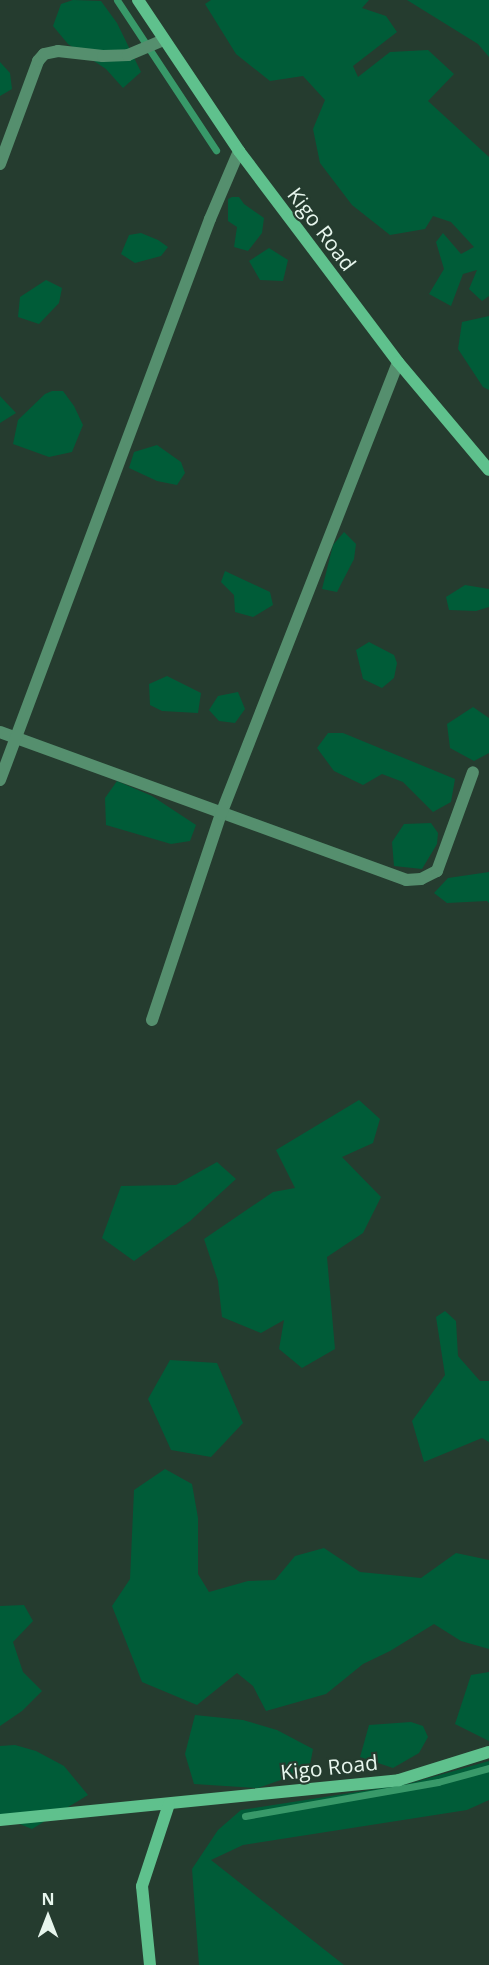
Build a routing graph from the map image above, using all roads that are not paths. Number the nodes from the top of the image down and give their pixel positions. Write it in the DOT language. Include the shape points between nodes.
graph roads {
  1 [pos="138,0"];
  2 [pos="163,40"];
  3 [pos="239,151"];
  4 [pos="0,164"];
  5 [pos="398,362"];
  6 [pos="489,470"];
  7 [pos="0,732"];
  8 [pos="14,738"];
  9 [pos="472,772"];
  10 [pos="0,780"];
  11 [pos="221,814"];
  12 [pos="152,1020"];
  13 [pos="489,1752"];
  14 [pos="169,1804"];
  15 [pos="0,1820"];
  16 [pos="150,1965"];
  1 -- 2 [label="street, Kigo Road"];
  2 -- 3 [label="street, Kigo Road"];
  2 -- 4 [label="street" via="128,55 58,51 44,54"];
  3 -- 5 [label="street, Kigo Road"];
  3 -- 8 [label="street"];
  5 -- 6 [label="street, Kigo Road"];
  5 -- 11 [label="street"];
  7 -- 8 [label="street"];
  8 -- 10 [label="street"];
  8 -- 11 [label="street"];
  9 -- 11 [label="street" via="437,871 421,879 406,880"];
  11 -- 12 [label="street"];
  13 -- 14 [label="street, Kigo Road" via="399,1780"];
  14 -- 15 [label="street, Kigo Road"];
  14 -- 16 [label="street" via="142,1886"];
}
